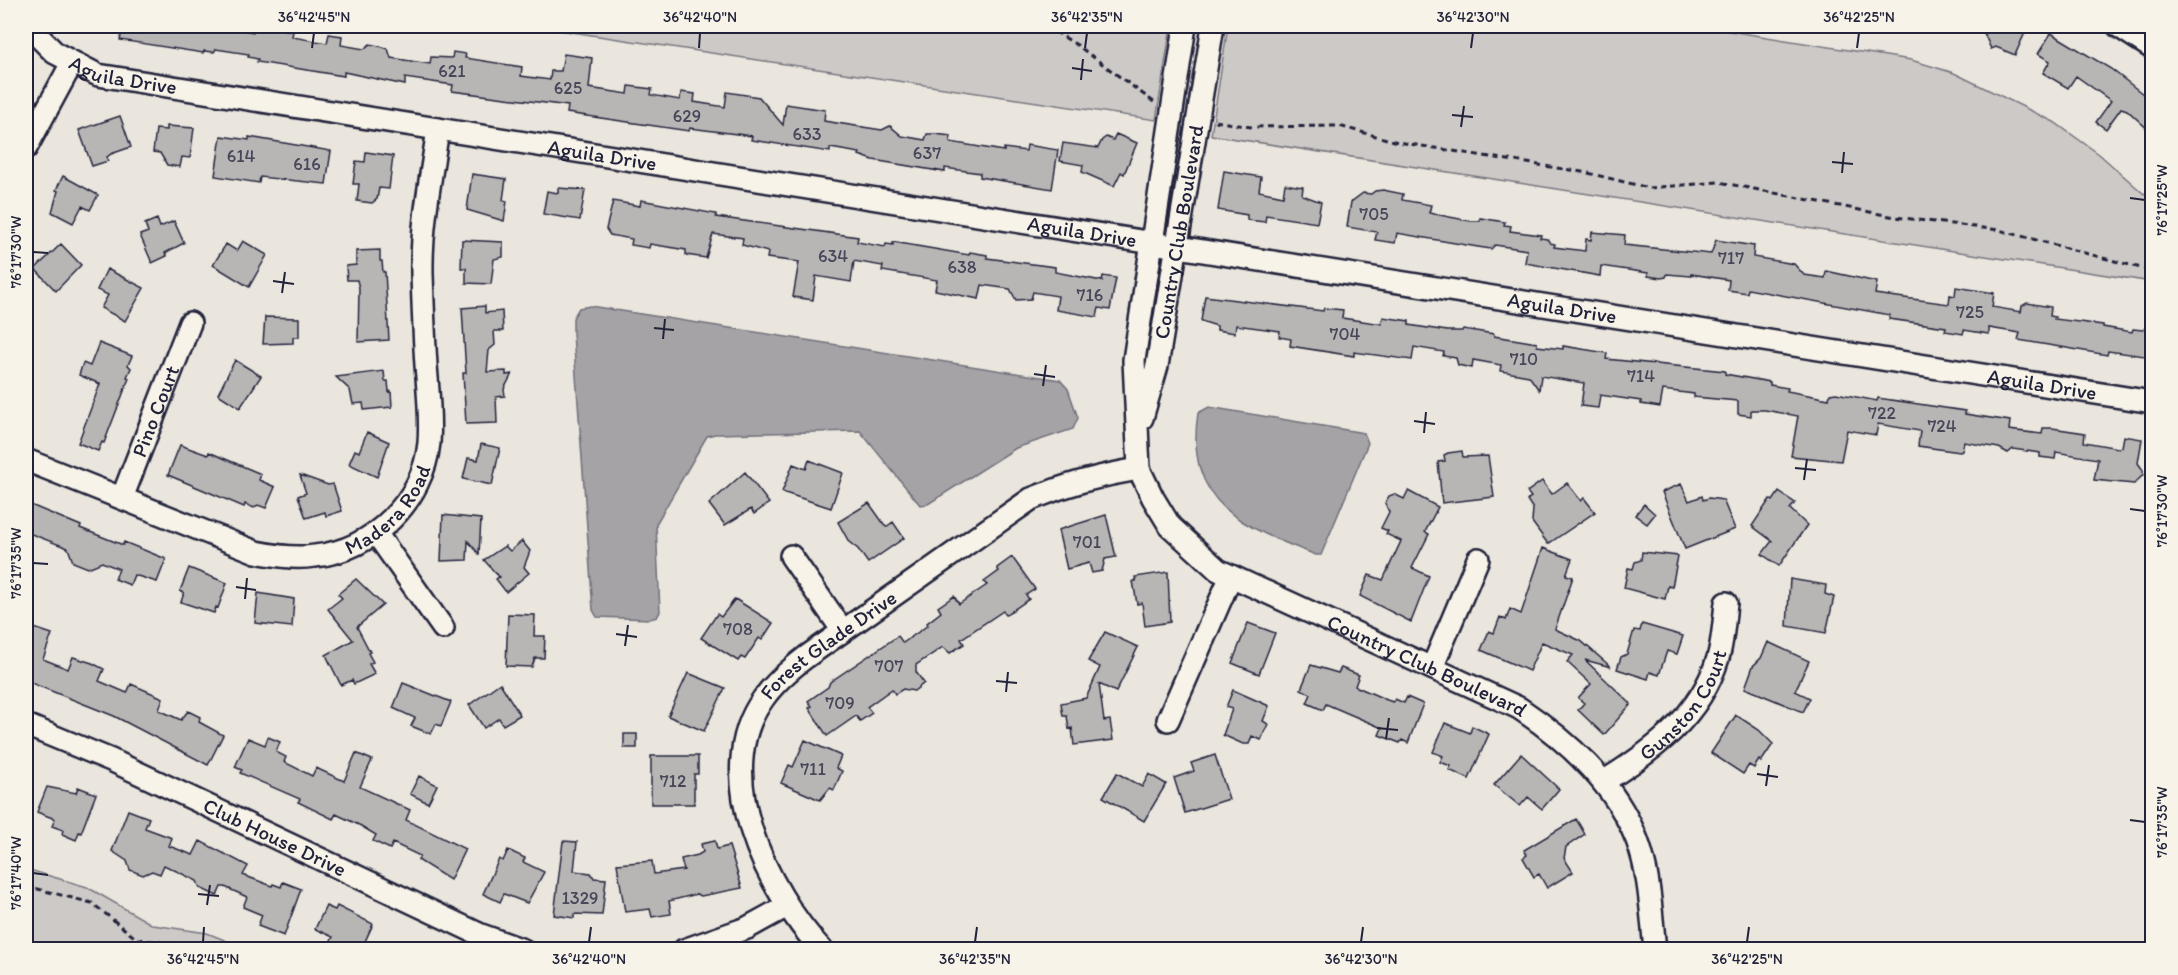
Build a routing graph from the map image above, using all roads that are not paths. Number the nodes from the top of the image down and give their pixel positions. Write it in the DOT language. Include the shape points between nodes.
graph roads {
  1 [pos="28,26"];
  2 [pos="1185,26"];
  3 [pos="1213,26"];
  4 [pos="2118,26"];
  5 [pos="2152,48"];
  6 [pos="72,63"];
  7 [pos="438,129"];
  8 [pos="26,148"];
  9 [pos="1152,243"];
  10 [pos="1178,247"];
  11 [pos="190,323"];
  12 [pos="2152,402"];
  13 [pos="1137,436"];
  14 [pos="26,460"];
  15 [pos="1140,469"];
  16 [pos="122,498"];
  17 [pos="376,533"];
  18 [pos="791,556"];
  19 [pos="1478,559"];
  20 [pos="1231,576"];
  21 [pos="1726,603"];
  22 [pos="443,628"];
  23 [pos="843,630"];
  24 [pos="1431,668"];
  25 [pos="1168,720"];
  26 [pos="26,725"];
  27 [pos="1603,782"];
  28 [pos="787,906"];
  29 [pos="523,950"];
  30 [pos="684,950"];
  31 [pos="822,950"];
  32 [pos="1655,950"];
  1 -- 6 [label="street, Aguila Drive"];
  2 -- 9 [label="street, Country Club Boulevard"];
  3 -- 10 [label="street, Country Club Boulevard"];
  4 -- 5 [label="street"];
  6 -- 7 [label="street, Aguila Drive" via="98,75"];
  6 -- 8 [label="street"];
  7 -- 9 [label="street, Aguila Drive"];
  7 -- 17 [label="street, Madera Road" via="422,271 429,442 414,489 403,507"];
  9 -- 10 [label="street, Aguila Drive"];
  9 -- 13 [label="street, Country Club Boulevard" via="1134,360"];
  10 -- 12 [label="street, Aguila Drive"];
  10 -- 13 [label="street, Country Club Boulevard" via="1157,366"];
  11 -- 16 [label="street, Pino Court"];
  13 -- 15 [label="street, Country Club Boulevard"];
  14 -- 16 [label="street, Madera Road"];
  15 -- 20 [label="street, Country Club Boulevard" via="1170,526 1218,570"];
  15 -- 23 [label="street, Forest Glade Drive" via="1102,474 1031,499"];
  16 -- 17 [label="street, Madera Road" via="235,544 274,555 317,556 340,551"];
  17 -- 22 [label="street"];
  18 -- 23 [label="street"];
  19 -- 24 [label="street"];
  20 -- 24 [label="street, Country Club Boulevard"];
  20 -- 25 [label="street"];
  21 -- 27 [label="street, Gunston Court" via="1718,657 1694,705 1669,736"];
  23 -- 28 [label="street, Forest Glade Drive" via="781,676 762,700 748,728 741,759 749,819 765,864"];
  24 -- 27 [label="street, Country Club Boulevard" via="1519,708 1556,733"];
  26 -- 29 [label="street, Club House Drive" via="111,760 481,935"];
  27 -- 32 [label="street, Country Club Boulevard" via="1637,839 1646,873"];
  28 -- 30 [label="street" via="747,928"];
  28 -- 31 [label="street, Forest Glade Drive"];
}
